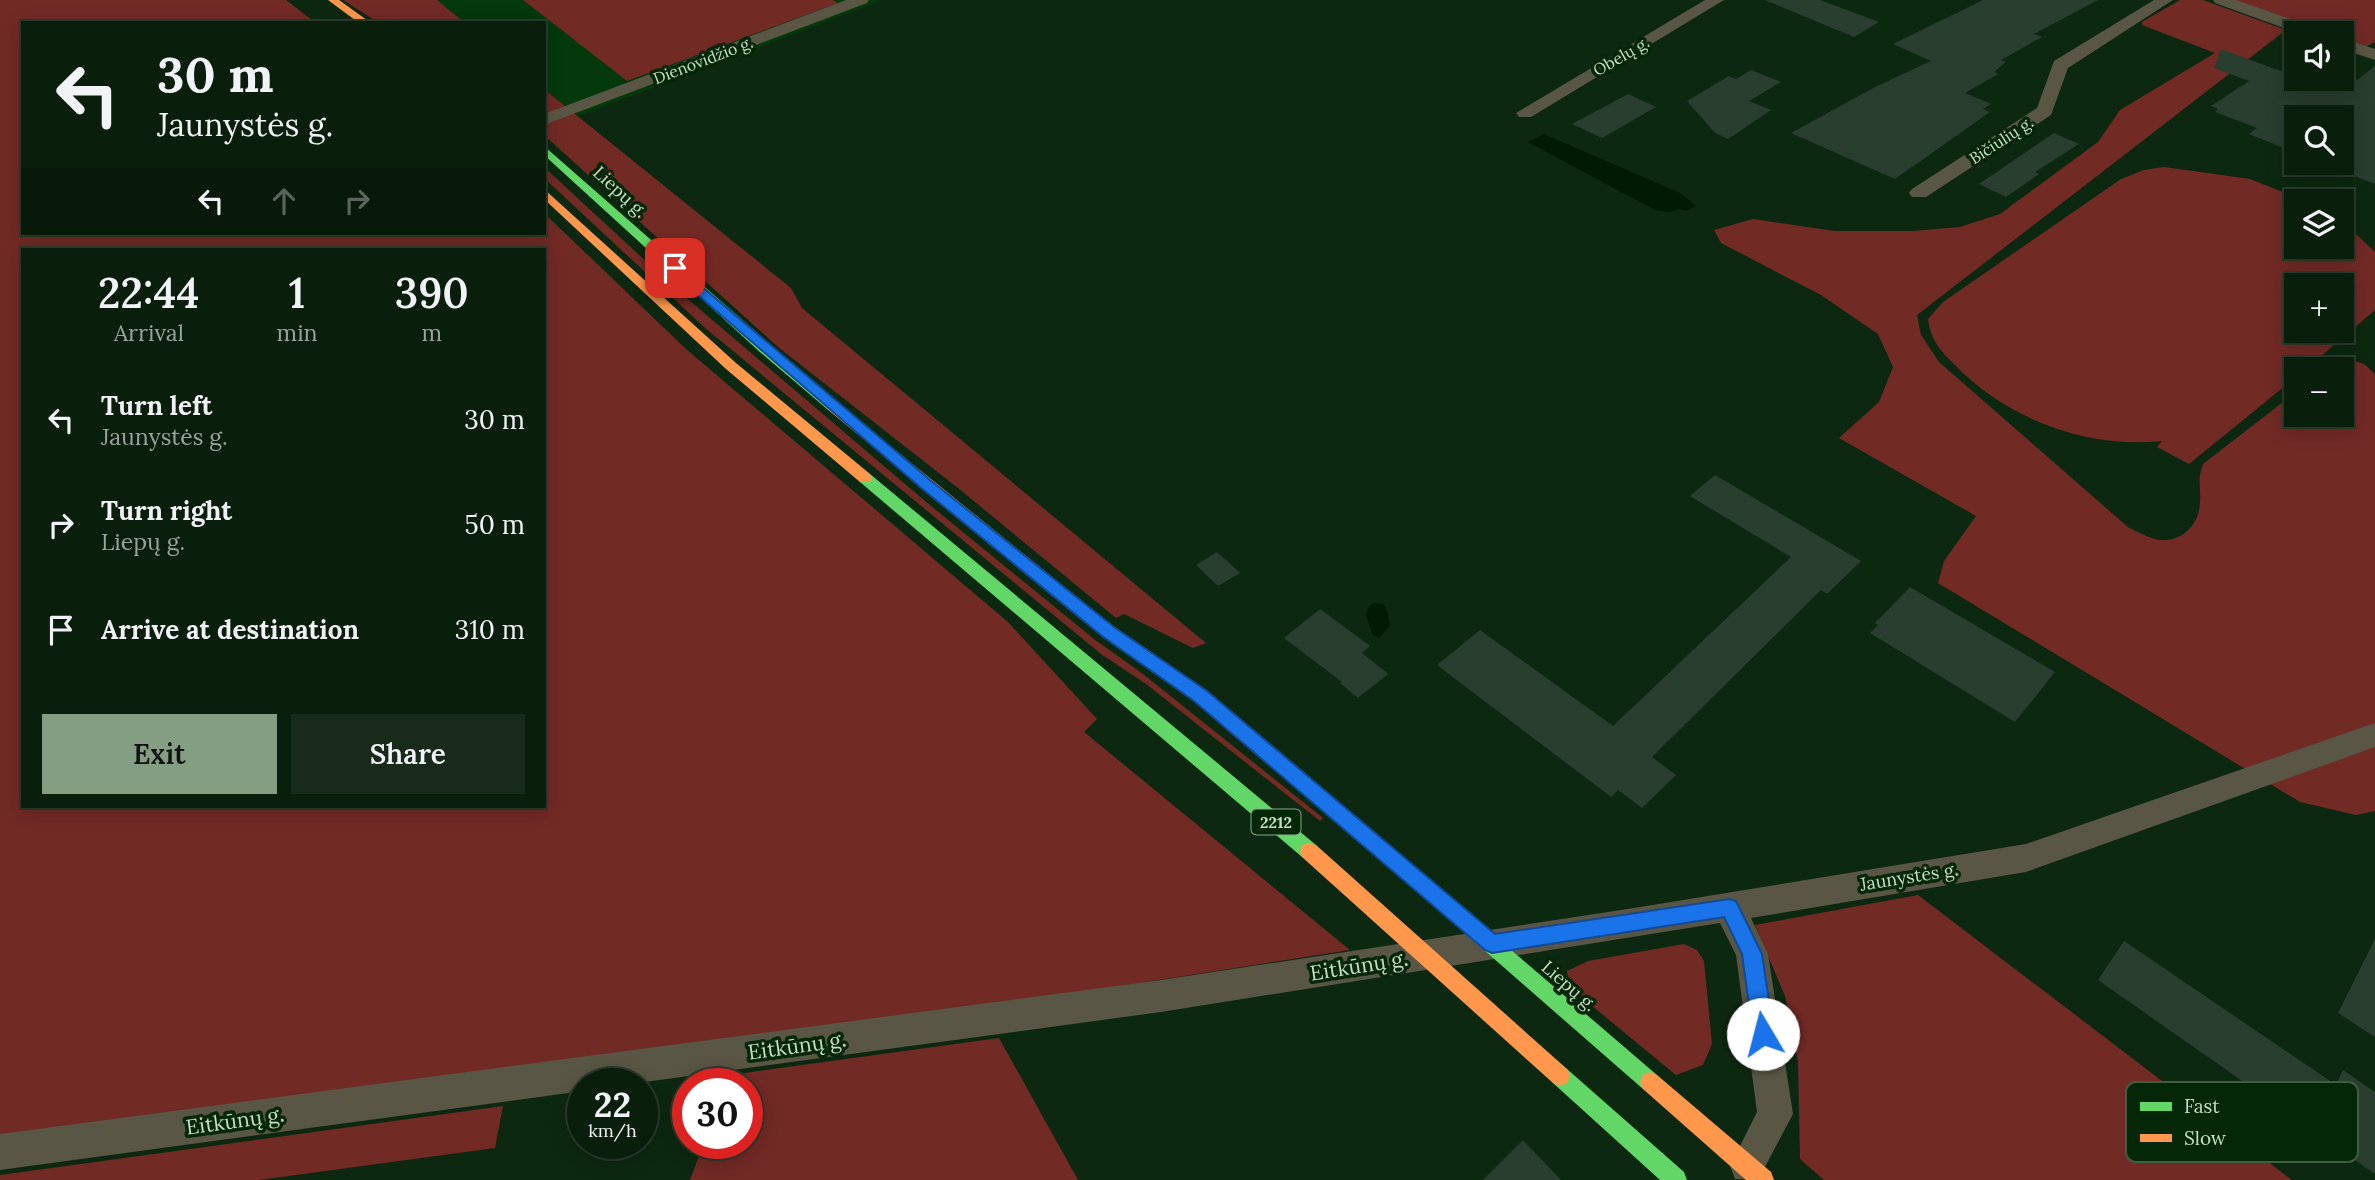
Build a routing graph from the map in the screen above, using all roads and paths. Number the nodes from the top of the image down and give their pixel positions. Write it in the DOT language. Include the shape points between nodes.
graph roads {
  1 [pos="333,0"];
  2 [pos="861,0"];
  3 [pos="1716,0"];
  4 [pos="2165,0"];
  5 [pos="2221,0"];
  6 [pos="316,8"];
  7 [pos="334,21"];
  8 [pos="363,21"];
  9 [pos="2284,23"];
  10 [pos="2354,47"];
  11 [pos="2375,55"];
  12 [pos="1525,113"];
  13 [pos="546,119"];
  14 [pos="546,151"];
  15 [pos="546,194"];
  16 [pos="1919,194"];
  17 [pos="2375,735"];
  18 [pos="1729,908"];
  19 [pos="1492,944"];
  20 [pos="1427,955"];
  21 [pos="0,1152"];
  22 [pos="1755,1173"];
  23 [pos="1676,1180"];
  1 -- 8 [label="main road"];
  2 -- 13 [label="street, Dienovidžio g."];
  3 -- 12 [label="street, Obelų g."];
  4 -- 16 [label="street, Bičiulių g." via="2060,65 2045,111"];
  5 -- 9 [label="street"];
  6 -- 7 [label="main road"];
  10 -- 11 [label="street"];
  14 -- 19 [label="main road, Liepų g. / 2212" via="756,340 925,483 1108,631 1200,696"];
  15 -- 20 [label="main road, 2212" via="731,366 1212,768"];
  17 -- 18 [label="street, Jaunystės g." via="2026,858"];
  18 -- 19 [label="street, Jaunystės g."];
  18 -- 22 [label="street" via="1752,954 1775,1114"];
  19 -- 20 [label="street, Jaunystės g."];
  19 -- 22 [label="main road, Liepų g. / 2212"];
  20 -- 21 [label="street, Eitkūnų g." via="1161,996"];
  20 -- 23 [label="main road, 2212"];
}
